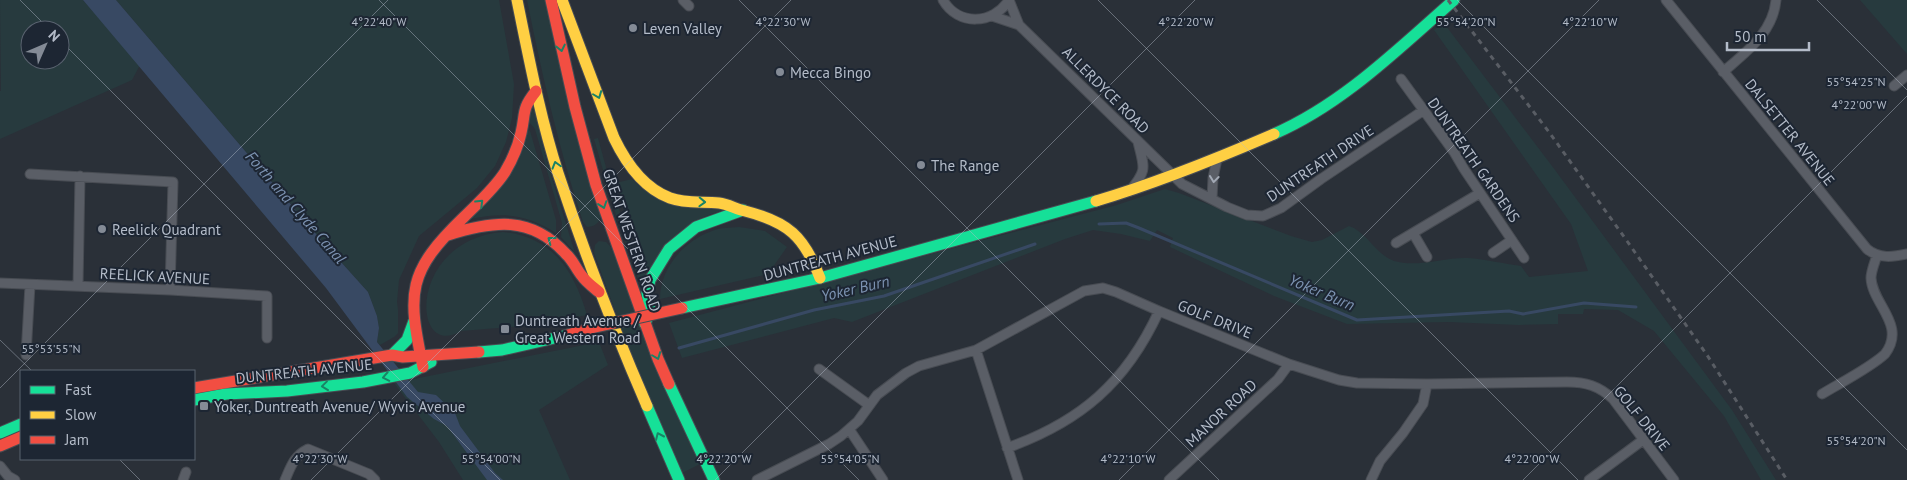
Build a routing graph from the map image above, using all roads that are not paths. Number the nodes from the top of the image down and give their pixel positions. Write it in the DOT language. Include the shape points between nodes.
graph roads {
  1 [pos="518,0"];
  2 [pos="551,0"];
  3 [pos="562,0"];
  4 [pos="942,0"];
  5 [pos="1009,0"];
  6 [pos="1454,0"];
  7 [pos="1666,0"];
  8 [pos="1776,0"];
  9 [pos="992,16"];
  10 [pos="1019,25"];
  11 [pos="1724,72"];
  12 [pos="1907,75"];
  13 [pos="1400,79"];
  14 [pos="1894,86"];
  15 [pos="536,90"];
  16 [pos="1424,110"];
  17 [pos="1138,141"];
  18 [pos="1217,159"];
  19 [pos="30,174"];
  20 [pos="80,176"];
  21 [pos="1174,176"];
  22 [pos="1130,191"];
  23 [pos="1480,193"];
  24 [pos="1212,199"];
  25 [pos="743,210"];
  26 [pos="1412,233"];
  27 [pos="445,236"];
  28 [pos="1512,240"];
  29 [pos="1396,243"];
  30 [pos="1493,253"];
  31 [pos="1907,254"];
  32 [pos="1877,255"];
  33 [pos="1427,256"];
  34 [pos="1524,258"];
  35 [pos="820,278"];
  36 [pos="0,283"];
  37 [pos="30,284"];
  38 [pos="78,286"];
  39 [pos="170,290"];
  40 [pos="601,294"];
  41 [pos="1159,311"];
  42 [pos="414,320"];
  43 [pos="646,324"];
  44 [pos="267,338"];
  45 [pos="976,350"];
  46 [pos="421,354"];
  47 [pos="443,354"];
  48 [pos="26,355"];
  49 [pos="397,356"];
  50 [pos="1289,364"];
  51 [pos="423,366"];
  52 [pos="819,369"];
  53 [pos="1427,384"];
  54 [pos="195,388"];
  55 [pos="1822,394"];
  56 [pos="195,400"];
  57 [pos="869,405"];
  58 [pos="20,424"];
  59 [pos="849,429"];
  60 [pos="0,433"];
  61 [pos="20,437"];
  62 [pos="1644,440"];
  63 [pos="0,446"];
  64 [pos="1007,448"];
  65 [pos="0,466"];
  66 [pos="15,480"];
  67 [pos="285,480"];
  68 [pos="375,480"];
  69 [pos="679,480"];
  70 [pos="714,480"];
  71 [pos="757,480"];
  72 [pos="882,480"];
  73 [pos="1018,480"];
  74 [pos="1169,480"];
  75 [pos="1371,480"];
  76 [pos="1589,480"];
  77 [pos="1674,480"];
  1 -- 15 [label="main road"];
  2 -- 43 [label="main road, GREAT WESTERN ROAD, one-way" via="596,185"];
  3 -- 25 [label="main road, one-way" via="614,138 637,176 662,194 679,201 732,204"];
  4 -- 9 [label="street, ALLERDYCE ROAD" via="952,11 966,18 980,20"];
  5 -- 9 [label="street, ALLERDYCE ROAD"];
  5 -- 10 [label="street, ALLERDYCE ROAD"];
  6 -- 18 [label="main road, DUNTREATH AVENUE" via="1378,67 1323,108 1281,131"];
  7 -- 11 [label="street, DALSETTER AVENUE"];
  8 -- 11 [label="street" via="1766,32"];
  9 -- 10 [label="street, ALLERDYCE ROAD"];
  10 -- 17 [label="street, ALLERDYCE ROAD"];
  11 -- 32 [label="street, DALSETTER AVENUE" via="1867,249"];
  12 -- 14 [label="street"];
  13 -- 16 [label="street, DUNTREATH GARDENS"];
  27 -- 15 [label="main road, one-way" via="501,179 520,137 524,110"];
  40 -- 15 [label="main road, one-way" via="558,172"];
  16 -- 23 [label="street, DUNTREATH GARDENS"];
  16 -- 24 [label="street, DUNTREATH DRIVE" via="1272,213 1247,215"];
  17 -- 21 [label="street, ALLERDYCE ROAD"];
  17 -- 22 [label="street" via="1144,168"];
  18 -- 21 [label="main road, DUNTREATH AVENUE"];
  18 -- 24 [label="street, one-way"];
  19 -- 20 [label="street"];
  20 -- 38 [label="street"];
  20 -- 39 [label="street" via="173,182"];
  21 -- 22 [label="main road, DUNTREATH AVENUE"];
  21 -- 24 [label="street, DUNTREATH DRIVE" via="1182,184"];
  22 -- 35 [label="main road, DUNTREATH AVENUE"];
  23 -- 26 [label="street"];
  23 -- 28 [label="street, DUNTREATH GARDENS"];
  25 -- 35 [label="main road" via="771,217 794,233 810,252"];
  25 -- 43 [label="main road" via="696,227 669,249 650,280 647,293 650,310"];
  26 -- 29 [label="street"];
  26 -- 33 [label="street"];
  40 -- 27 [label="main road, one-way" via="582,277 555,242 527,227 494,222"];
  27 -- 42 [label="main road" via="419,270 412,300"];
  28 -- 30 [label="street"];
  28 -- 34 [label="street, DUNTREATH GARDENS"];
  31 -- 32 [label="street"];
  32 -- 55 [label="street" via="1871,279 1894,319 1895,340 1884,356"];
  35 -- 47 [label="main road, DUNTREATH AVENUE, bridge" via="502,350"];
  36 -- 37 [label="street, REELICK AVENUE"];
  37 -- 38 [label="street, REELICK AVENUE"];
  37 -- 48 [label="street"];
  38 -- 39 [label="street, REELICK AVENUE"];
  39 -- 44 [label="street, REELICK AVENUE" via="267,296"];
  69 -- 40 [label="main road, one-way"];
  41 -- 45 [label="street, GOLF DRIVE" via="1116,292 1094,288"];
  41 -- 50 [label="street, GOLF DRIVE"];
  41 -- 64 [label="street" via="1140,347 1107,389 1069,420"];
  42 -- 46 [label="main road"];
  42 -- 49 [label="main road"];
  43 -- 70 [label="main road, GREAT WESTERN ROAD, one-way" via="670,386"];
  45 -- 57 [label="street, GOLF DRIVE" via="919,366"];
  45 -- 64 [label="street"];
  46 -- 47 [label="main road, DUNTREATH AVENUE"];
  46 -- 49 [label="main road, DUNTREATH AVENUE"];
  46 -- 51 [label="main road"];
  47 -- 51 [label="main road, DUNTREATH AVENUE"];
  49 -- 54 [label="main road, DUNTREATH AVENUE"];
  50 -- 53 [label="street, GOLF DRIVE" via="1357,383"];
  50 -- 74 [label="street, MANOR ROAD" via="1278,379"];
  51 -- 56 [label="main road, DUNTREATH AVENUE, one-way" via="410,373 363,382 226,394"];
  52 -- 57 [label="street"];
  53 -- 62 [label="street, GOLF DRIVE" via="1590,384 1605,392"];
  53 -- 75 [label="street" via="1423,404 1380,461"];
  57 -- 59 [label="street, GOLF DRIVE"];
  58 -- 60 [label="main road"];
  59 -- 71 [label="street, GOLF DRIVE" via="829,444"];
  59 -- 72 [label="street"];
  61 -- 63 [label="main road"];
  62 -- 76 [label="street"];
  62 -- 77 [label="street, GOLF DRIVE"];
  64 -- 73 [label="street"];
  65 -- 66 [label="street"];
  67 -- 68 [label="street" via="294,459 308,449 368,474"];
}
